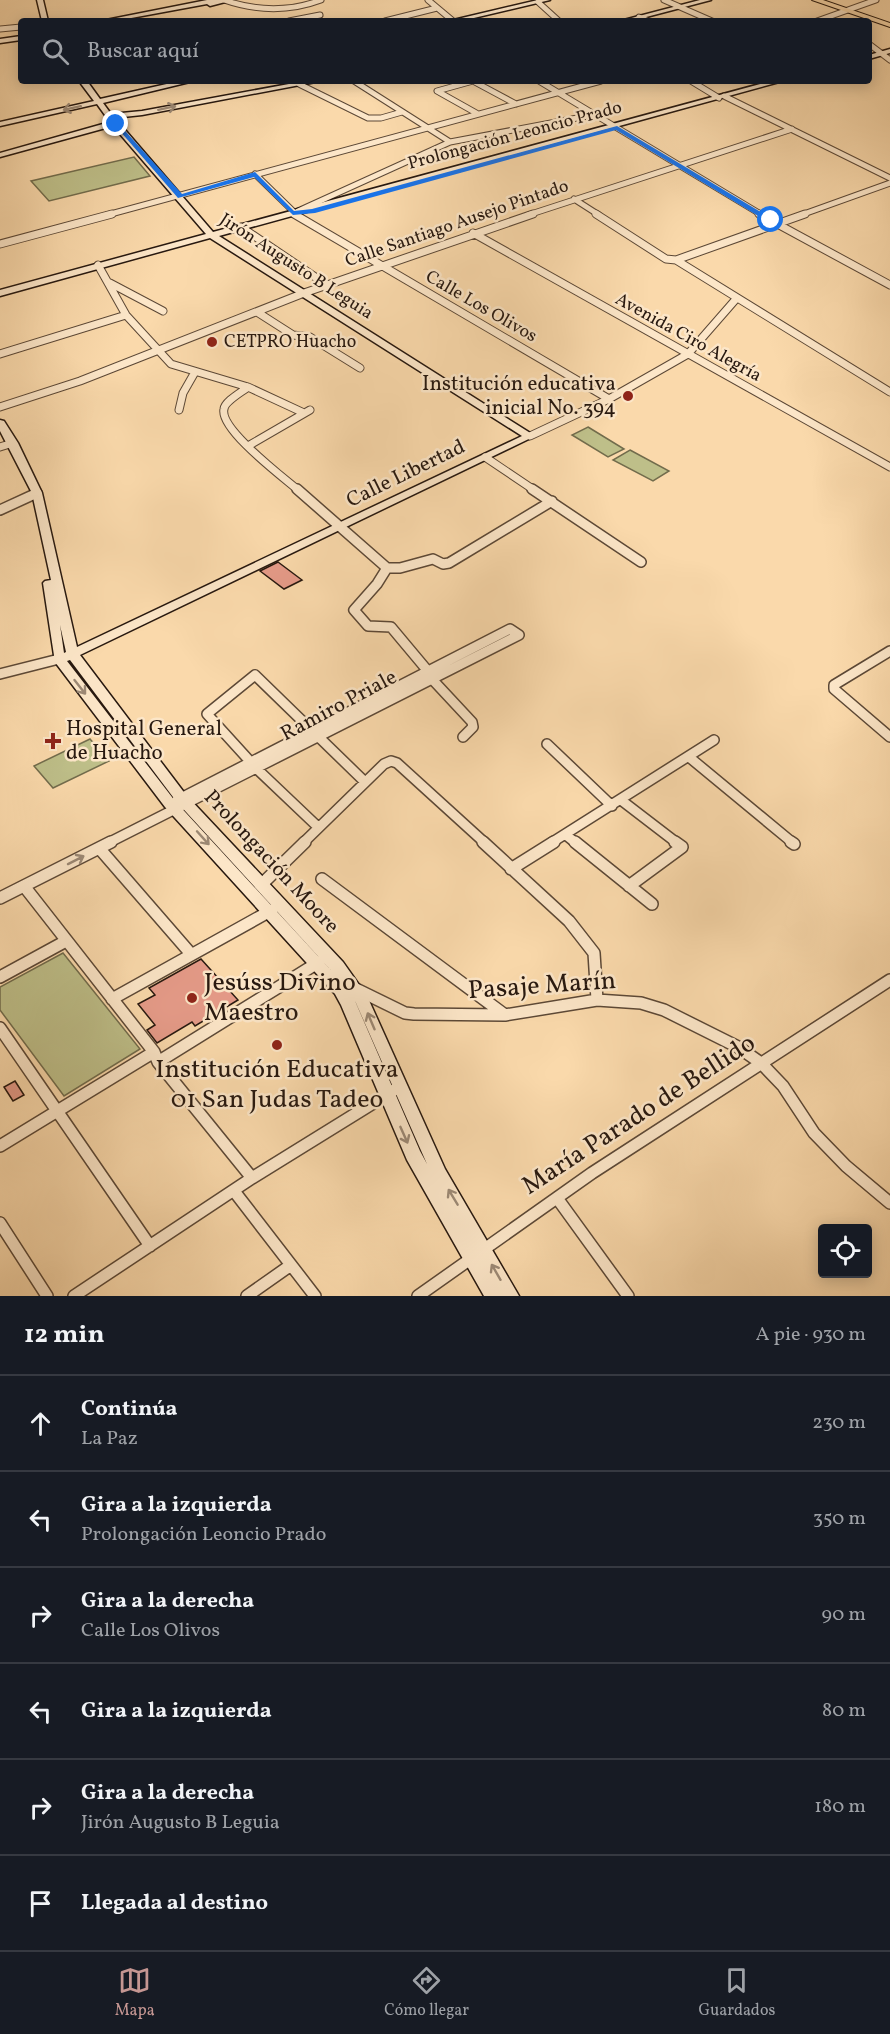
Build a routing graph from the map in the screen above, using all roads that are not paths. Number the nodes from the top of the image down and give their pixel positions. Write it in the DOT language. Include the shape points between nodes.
graph roads {
  1 [pos="40,0"];
  2 [pos="218,0"];
  3 [pos="227,0"];
  4 [pos="321,0"];
  5 [pos="428,0"];
  6 [pos="547,0"];
  7 [pos="664,0"];
  8 [pos="708,0"];
  9 [pos="816,0"];
  10 [pos="828,0"];
  11 [pos="876,0"];
  12 [pos="532,2"];
  13 [pos="437,8"];
  14 [pos="680,8"];
  15 [pos="850,10"];
  16 [pos="320,15"];
  17 [pos="639,17"];
  18 [pos="831,17"];
  19 [pos="44,18"];
  20 [pos="120,18"];
  21 [pos="133,18"];
  22 [pos="304,18"];
  23 [pos="397,18"];
  24 [pos="449,18"];
  25 [pos="465,18"];
  26 [pos="555,18"];
  27 [pos="635,18"];
  28 [pos="705,18"];
  29 [pos="828,18"];
  30 [pos="890,24"];
  31 [pos="18,27"];
  32 [pos="0,29"];
  33 [pos="18,39"];
  34 [pos="0,42"];
  35 [pos="872,46"];
  36 [pos="887,54"];
  37 [pos="872,57"];
  38 [pos="85,84"];
  39 [pos="177,84"];
  40 [pos="299,84"];
  41 [pos="359,84"];
  42 [pos="460,84"];
  43 [pos="479,84"];
  44 [pos="543,84"];
  45 [pos="589,84"];
  46 [pos="697,84"];
  47 [pos="769,84"];
  48 [pos="778,84"];
  49 [pos="558,92"];
  50 [pos="724,97"];
  51 [pos="99,102"];
  52 [pos="516,104"];
  53 [pos="402,112"];
  54 [pos="478,114"];
  55 [pos="593,115"];
  56 [pos="112,120"];
  57 [pos="0,124"];
  58 [pos="428,127"];
  59 [pos="615,127"];
  60 [pos="792,129"];
  61 [pos="450,142"];
  62 [pos="0,150"];
  63 [pos="0,155"];
  64 [pos="678,166"];
  65 [pos="890,166"];
  66 [pos="881,173"];
  67 [pos="255,174"];
  68 [pos="890,178"];
  69 [pos="890,183"];
  70 [pos="180,196"];
  71 [pos="574,199"];
  72 [pos="293,213"];
  73 [pos="777,224"];
  74 [pos="241,227"];
  75 [pos="473,233"];
  76 [pos="212,235"];
  77 [pos="0,244"];
  78 [pos="676,260"];
  79 [pos="98,265"];
  80 [pos="381,266"];
  81 [pos="108,282"];
  82 [pos="327,285"];
  83 [pos="890,285"];
  84 [pos="0,293"];
  85 [pos="304,293"];
  86 [pos="736,299"];
  87 [pos="163,311"];
  88 [pos="256,312"];
  89 [pos="126,315"];
  90 [pos="161,351"];
  91 [pos="0,354"];
  92 [pos="688,354"];
  93 [pos="360,369"];
  94 [pos="195,372"];
  95 [pos="248,387"];
  96 [pos="890,392"];
  97 [pos="609,399"];
  98 [pos="0,407"];
  99 [pos="178,410"];
  100 [pos="0,423"];
  101 [pos="530,436"];
  102 [pos="5,442"];
  103 [pos="248,446"];
  104 [pos="485,457"];
  105 [pos="890,467"];
  106 [pos="34,494"];
  107 [pos="552,501"];
  108 [pos="0,510"];
  109 [pos="339,529"];
  110 [pos="641,562"];
  111 [pos="387,568"];
  112 [pos="514,632"];
  113 [pos="890,651"];
  114 [pos="66,657"];
  115 [pos="0,674"];
  116 [pos="429,674"];
  117 [pos="316,734"];
  118 [pos="890,736"];
  119 [pos="463,737"];
  120 [pos="714,740"];
  121 [pos="547,744"];
  122 [pos="689,757"];
  123 [pos="255,766"];
  124 [pos="364,782"];
  125 [pos="617,803"];
  126 [pos="179,804"];
  127 [pos="318,827"];
  128 [pos="566,835"];
  129 [pos="794,844"];
  130 [pos="99,848"];
  131 [pos="511,869"];
  132 [pos="322,879"];
  133 [pos="262,884"];
  134 [pos="24,886"];
  135 [pos="629,886"];
  136 [pos="0,898"];
  137 [pos="652,904"];
  138 [pos="275,908"];
  139 [pos="66,941"];
  140 [pos="191,954"];
  141 [pos="322,960"];
  142 [pos="0,977"];
  143 [pos="890,980"];
  144 [pos="347,989"];
  145 [pos="112,999"];
  146 [pos="597,1000"];
  147 [pos="504,1015"];
  148 [pos="0,1028"];
  149 [pos="156,1057"];
  150 [pos="760,1063"];
  151 [pos="392,1090"];
  152 [pos="58,1111"];
  153 [pos="0,1146"];
  154 [pos="252,1178"];
  155 [pos="234,1191"];
  156 [pos="557,1198"];
  157 [pos="890,1203"];
  158 [pos="0,1223"];
  159 [pos="5,1242"];
  160 [pos="150,1246"];
  161 [pos="477,1252"];
  162 [pos="291,1264"];
  163 [pos="47,1296"];
  164 [pos="74,1296"];
  165 [pos="247,1296"];
  166 [pos="315,1296"];
  167 [pos="418,1296"];
  168 [pos="493,1296"];
  169 [pos="510,1296"];
  170 [pos="628,1296"];
  1 -- 19 [label="street"];
  2 -- 20 [label="street"];
  3 -- 4 [label="street" via="256,9 304,6"];
  3 -- 21 [label="street"];
  5 -- 13 [label="street"];
  6 -- 12 [label="street"];
  7 -- 14 [label="street"];
  8 -- 14 [label="street"];
  9 -- 15 [label="main road"];
  10 -- 15 [label="main road"];
  11 -- 15 [label="street"];
  12 -- 25 [label="street"];
  12 -- 26 [label="street"];
  13 -- 23 [label="street"];
  13 -- 24 [label="street"];
  14 -- 17 [label="street"];
  14 -- 28 [label="street"];
  15 -- 18 [label="street"];
  15 -- 30 [label="main road"];
  16 -- 22 [label="street"];
  17 -- 27 [label="street"];
  18 -- 29 [label="street"];
  31 -- 32 [label="street"];
  33 -- 34 [label="street"];
  35 -- 36 [label="street"];
  36 -- 37 [label="street"];
  38 -- 51 [label="street, Jirón Augusto B Leguia"];
  39 -- 51 [label="street"];
  40 -- 53 [label="street" via="368,118"];
  56 -- 40 [label="street, one-way"];
  41 -- 53 [label="street"];
  42 -- 54 [label="street" via="438,89 439,93"];
  43 -- 52 [label="street"];
  44 -- 49 [label="street"];
  45 -- 49 [label="street"];
  46 -- 50 [label="street"];
  47 -- 50 [label="street, Prolongación Leoncio Prado"];
  48 -- 50 [label="street, Prolongación Leoncio Prado"];
  49 -- 52 [label="street"];
  49 -- 55 [label="street"];
  50 -- 59 [label="street, Prolongación Leoncio Prado"];
  50 -- 60 [label="street"];
  51 -- 56 [label="street, Jirón Augusto B Leguia"];
  51 -- 57 [label="street, one-way"];
  52 -- 54 [label="street"];
  53 -- 58 [label="street"];
  54 -- 58 [label="street"];
  55 -- 59 [label="street"];
  55 -- 61 [label="street, Prolongación Leoncio Prado"];
  56 -- 62 [label="street"];
  56 -- 63 [label="street"];
  56 -- 70 [label="street, Jirón Augusto B Leguia"];
  58 -- 61 [label="street"];
  58 -- 67 [label="street"];
  59 -- 64 [label="street"];
  59 -- 72 [label="street, Prolongación Leoncio Prado"];
  60 -- 64 [label="street, Calle Santiago Ausejo Pintado"];
  60 -- 66 [label="street"];
  61 -- 72 [label="street, Prolongación Leoncio Prado"];
  64 -- 71 [label="street, Calle Santiago Ausejo Pintado"];
  64 -- 73 [label="street"];
  65 -- 66 [label="street"];
  66 -- 68 [label="street"];
  67 -- 70 [label="street"];
  67 -- 72 [label="street, Calle Los Olivos"];
  69 -- 73 [label="street"];
  70 -- 76 [label="street, Jirón Augusto B Leguia"];
  70 -- 77 [label="street"];
  71 -- 75 [label="street, Calle Santiago Ausejo Pintado"];
  71 -- 78 [label="street" via="666,259"];
  72 -- 74 [label="street, Prolongación Leoncio Prado"];
  72 -- 80 [label="street, Calle Los Olivos"];
  73 -- 78 [label="street"];
  73 -- 83 [label="street"];
  74 -- 76 [label="street, Prolongación Leoncio Prado"];
  74 -- 82 [label="street"];
  75 -- 80 [label="street, Calle Santiago Ausejo Pintado"];
  75 -- 92 [label="street, Avenida Ciro Alegría"];
  76 -- 79 [label="street, Prolongación Leoncio Prado"];
  76 -- 85 [label="street, Jirón Augusto B Leguia"];
  78 -- 86 [label="street"];
  79 -- 81 [label="street"];
  79 -- 84 [label="street, Prolongación Leoncio Prado"];
  80 -- 82 [label="street, Calle Santiago Ausejo Pintado"];
  80 -- 97 [label="street, Calle Los Olivos"];
  81 -- 87 [label="street"];
  81 -- 89 [label="street"];
  82 -- 85 [label="street, Calle Santiago Ausejo Pintado"];
  85 -- 88 [label="street, Calle Santiago Ausejo Pintado"];
  85 -- 101 [label="street, Jirón Augusto B Leguia"];
  86 -- 92 [label="street, Calle Libertad"];
  86 -- 96 [label="street"];
  88 -- 90 [label="street, Calle Santiago Ausejo Pintado"];
  88 -- 93 [label="street" via="293,335 310,337"];
  89 -- 90 [label="street"];
  89 -- 91 [label="street"];
  90 -- 94 [label="street" via="171,364"];
  90 -- 98 [label="street, Calle Santiago Ausejo Pintado"];
  92 -- 97 [label="street, Calle Libertad"];
  92 -- 105 [label="street, Avenida Ciro Alegría"];
  94 -- 95 [label="street"];
  94 -- 99 [label="street"];
  95 -- 103 [label="street" via="223,410 228,423"];
  95 -- 103 [label="street" via="307,412"];
  97 -- 101 [label="street, Calle Libertad"];
  100 -- 102 [label="street"];
  101 -- 104 [label="street, Calle Libertad"];
  102 -- 106 [label="street"];
  103 -- 109 [label="street"];
  104 -- 107 [label="street"];
  104 -- 109 [label="street, Calle Libertad"];
  106 -- 108 [label="street"];
  106 -- 114 [label="street"];
  107 -- 110 [label="street"];
  107 -- 111 [label="street" via="449,563 433,559"];
  109 -- 111 [label="street"];
  109 -- 114 [label="street, Calle Libertad"];
  111 -- 116 [label="street" via="354,610 368,626 391,627"];
  112 -- 116 [label="street, Ramiro Priale"];
  113 -- 118 [label="street" via="844,677 834,689"];
  114 -- 115 [label="street"];
  114 -- 126 [label="street, Prolongación Moore"];
  116 -- 117 [label="street, Ramiro Priale"];
  116 -- 119 [label="street" via="472,722 473,727"];
  117 -- 123 [label="street, Ramiro Priale"];
  117 -- 123 [label="street" via="255,675 207,714"];
  117 -- 124 [label="street"];
  120 -- 122 [label="street"];
  121 -- 125 [label="street"];
  122 -- 125 [label="street"];
  122 -- 129 [label="street"];
  123 -- 126 [label="street, Ramiro Priale"];
  123 -- 127 [label="street"];
  124 -- 127 [label="street"];
  124 -- 131 [label="street" via="384,764 398,762"];
  125 -- 128 [label="street"];
  125 -- 135 [label="street" via="682,847"];
  126 -- 130 [label="street, Ramiro Priale"];
  126 -- 133 [label="street, Prolongación Moore"];
  126 -- 138 [label="street, Prolongación Moore, one-way"];
  127 -- 133 [label="street"];
  128 -- 131 [label="street"];
  128 -- 135 [label="street"];
  134 -- 130 [label="street, Ramiro Priale, one-way"];
  130 -- 140 [label="street"];
  131 -- 146 [label="street" via="588,942 594,952"];
  132 -- 147 [label="street"];
  133 -- 138 [label="street, Prolongación Moore"];
  134 -- 136 [label="street, Ramiro Priale"];
  134 -- 139 [label="street"];
  135 -- 137 [label="street"];
  138 -- 140 [label="street"];
  138 -- 141 [label="street, Prolongación Moore"];
  139 -- 142 [label="street"];
  139 -- 145 [label="street"];
  140 -- 145 [label="street"];
  141 -- 144 [label="street, Prolongación Moore"];
  141 -- 149 [label="street"];
  143 -- 150 [label="street, María Parado de Bellido"];
  144 -- 147 [label="street, Pasaje Marín" via="405,1013"];
  144 -- 151 [label="street, Prolongación Moore"];
  145 -- 149 [label="street"];
  146 -- 147 [label="street, Pasaje Marín"];
  146 -- 150 [label="street, Pasaje Marín" via="641,1003 664,1010 738,1047"];
  148 -- 152 [label="street"];
  149 -- 152 [label="street"];
  149 -- 154 [label="street"];
  150 -- 156 [label="street, María Parado de Bellido"];
  150 -- 157 [label="street, Pasaje Marín" via="783,1086 814,1133"];
  151 -- 154 [label="street"];
  151 -- 161 [label="street, Prolongación Moore" via="413,1155"];
  152 -- 153 [label="street"];
  152 -- 160 [label="street"];
  154 -- 155 [label="street"];
  155 -- 160 [label="street"];
  155 -- 162 [label="street"];
  156 -- 161 [label="street, María Parado de Bellido"];
  156 -- 170 [label="street"];
  158 -- 159 [label="street"];
  159 -- 163 [label="street"];
  160 -- 164 [label="street"];
  161 -- 167 [label="street, María Parado de Bellido"];
  161 -- 168 [label="street, Prolongación Moore"];
  169 -- 161 [label="street, Prolongación Moore, one-way"];
  162 -- 165 [label="street"];
  162 -- 166 [label="street"];
}
